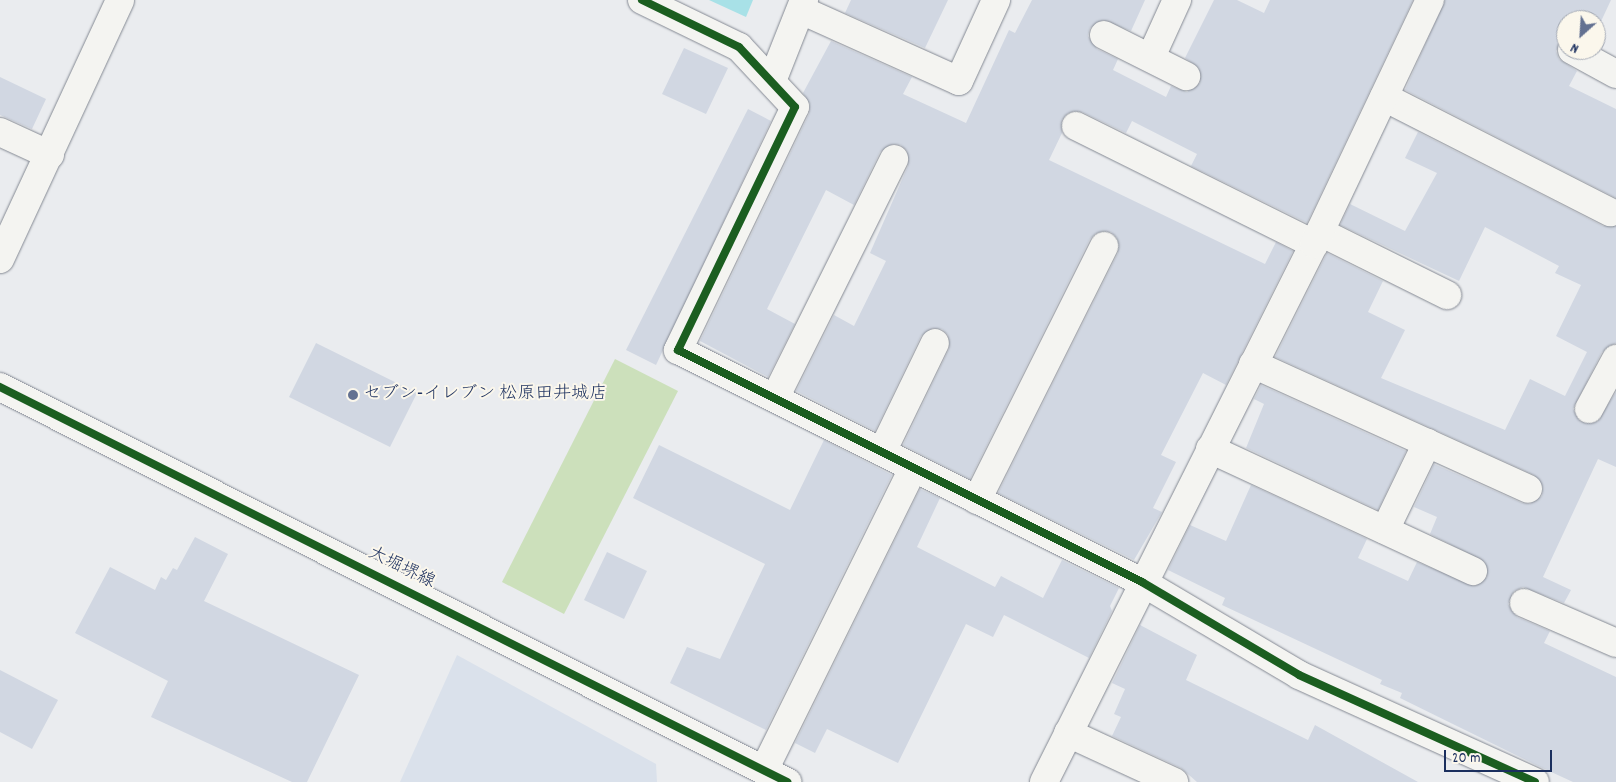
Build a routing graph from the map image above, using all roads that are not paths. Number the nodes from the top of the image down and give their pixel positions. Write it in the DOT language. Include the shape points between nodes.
graph roads {
  1 [pos="120,0"];
  2 [pos="642,0"];
  3 [pos="996,0"];
  4 [pos="1177,0"];
  5 [pos="1430,0"];
  6 [pos="803,5"];
  7 [pos="1104,34"];
  8 [pos="1151,57"];
  9 [pos="1591,60"];
  10 [pos="1616,74"];
  11 [pos="1186,76"];
  12 [pos="772,81"];
  13 [pos="1384,97"];
  14 [pos="1076,126"];
  15 [pos="0,132"];
  16 [pos="50,155"];
  17 [pos="894,160"];
  18 [pos="1610,212"];
  19 [pos="1317,238"];
  20 [pos="1104,246"];
  21 [pos="0,259"];
  22 [pos="1447,295"];
  23 [pos="935,343"];
  24 [pos="1616,359"];
  25 [pos="1253,364"];
  26 [pos="0,387"];
  27 [pos="775,398"];
  28 [pos="1590,409"];
  29 [pos="1426,443"];
  30 [pos="1210,449"];
  31 [pos="882,452"];
  32 [pos="913,468"];
  33 [pos="1528,489"];
  34 [pos="977,500"];
  35 [pos="1385,530"];
  36 [pos="1473,571"];
  37 [pos="1142,582"];
  38 [pos="1524,603"];
  39 [pos="1616,643"];
  40 [pos="1068,733"];
  41 [pos="776,776"];
  42 [pos="1044,782"];
  43 [pos="1174,782"];
  44 [pos="1534,782"];
  1 -- 16 [label="street"];
  2 -- 12 [label="street" via="739,47"];
  3 -- 6 [label="street" via="959,82"];
  4 -- 8 [label="street"];
  5 -- 13 [label="street"];
  6 -- 12 [label="street"];
  7 -- 8 [label="street"];
  8 -- 11 [label="street"];
  9 -- 10 [label="street"];
  12 -- 27 [label="street" via="796,107 678,350"];
  13 -- 18 [label="street"];
  13 -- 19 [label="street"];
  14 -- 19 [label="street"];
  15 -- 16 [label="street"];
  16 -- 21 [label="street"];
  17 -- 27 [label="street"];
  19 -- 22 [label="street"];
  19 -- 25 [label="street"];
  20 -- 34 [label="street"];
  23 -- 31 [label="street"];
  24 -- 28 [label="street"];
  25 -- 29 [label="street"];
  25 -- 30 [label="street"];
  26 -- 41 [label="street, 大堀堺線"];
  27 -- 31 [label="street"];
  29 -- 33 [label="street"];
  29 -- 35 [label="street"];
  30 -- 35 [label="street"];
  30 -- 37 [label="street"];
  31 -- 32 [label="street"];
  32 -- 34 [label="street"];
  32 -- 41 [label="street"];
  34 -- 37 [label="street"];
  35 -- 36 [label="street"];
  37 -- 40 [label="street"];
  37 -- 44 [label="street" via="1299,675"];
  38 -- 39 [label="street"];
  40 -- 42 [label="street"];
  40 -- 43 [label="street"];
}
